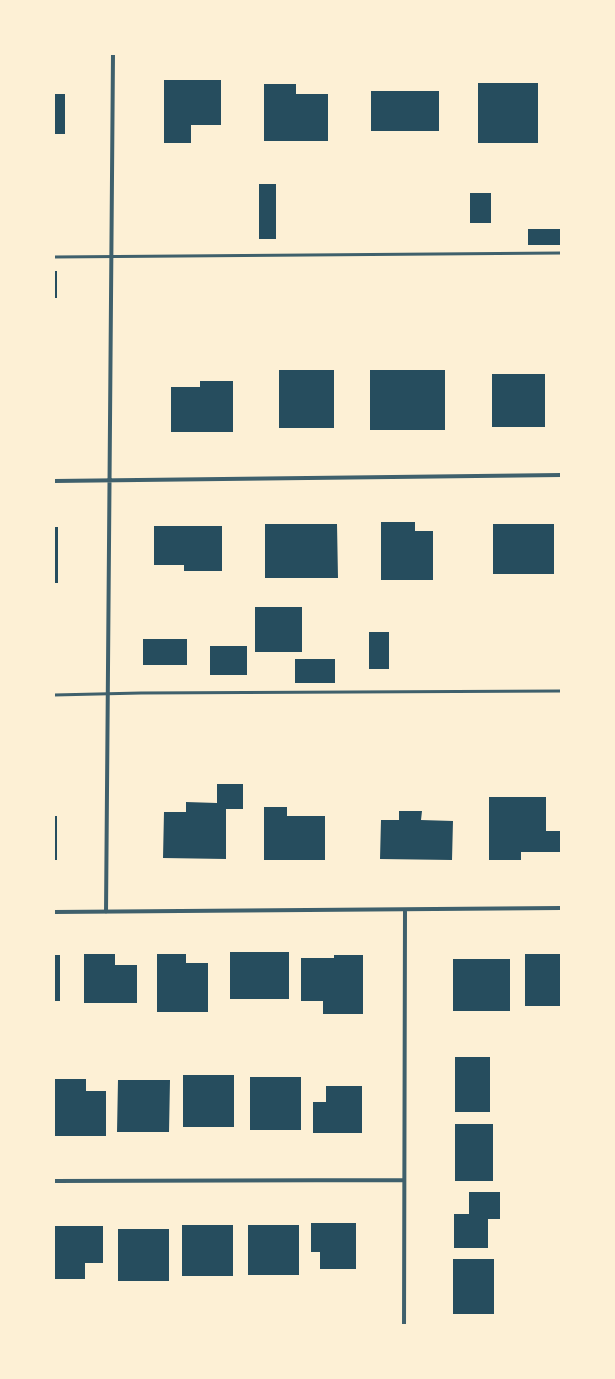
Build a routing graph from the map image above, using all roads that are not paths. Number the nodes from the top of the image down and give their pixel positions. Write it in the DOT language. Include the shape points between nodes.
graph roads {
  1 [pos="113,54"];
  2 [pos="561,253"];
  3 [pos="54,257"];
  4 [pos="112,257"];
  5 [pos="561,475"];
  6 [pos="110,480"];
  7 [pos="54,481"];
  8 [pos="561,691"];
  9 [pos="108,694"];
  10 [pos="54,695"];
  11 [pos="561,908"];
  12 [pos="405,910"];
  13 [pos="54,912"];
  14 [pos="106,912"];
  15 [pos="404,1180"];
  16 [pos="54,1181"];
  17 [pos="404,1325"];
  1 -- 4 [label="street"];
  2 -- 4 [label="lane"];
  3 -- 4 [label="lane"];
  4 -- 6 [label="street"];
  5 -- 6 [label="street"];
  6 -- 7 [label="street"];
  6 -- 9 [label="street"];
  8 -- 9 [label="lane"];
  9 -- 10 [label="lane"];
  9 -- 14 [label="street"];
  11 -- 12 [label="street"];
  12 -- 14 [label="street"];
  12 -- 15 [label="street"];
  13 -- 14 [label="street"];
  15 -- 16 [label="street"];
  15 -- 17 [label="street"];
}
